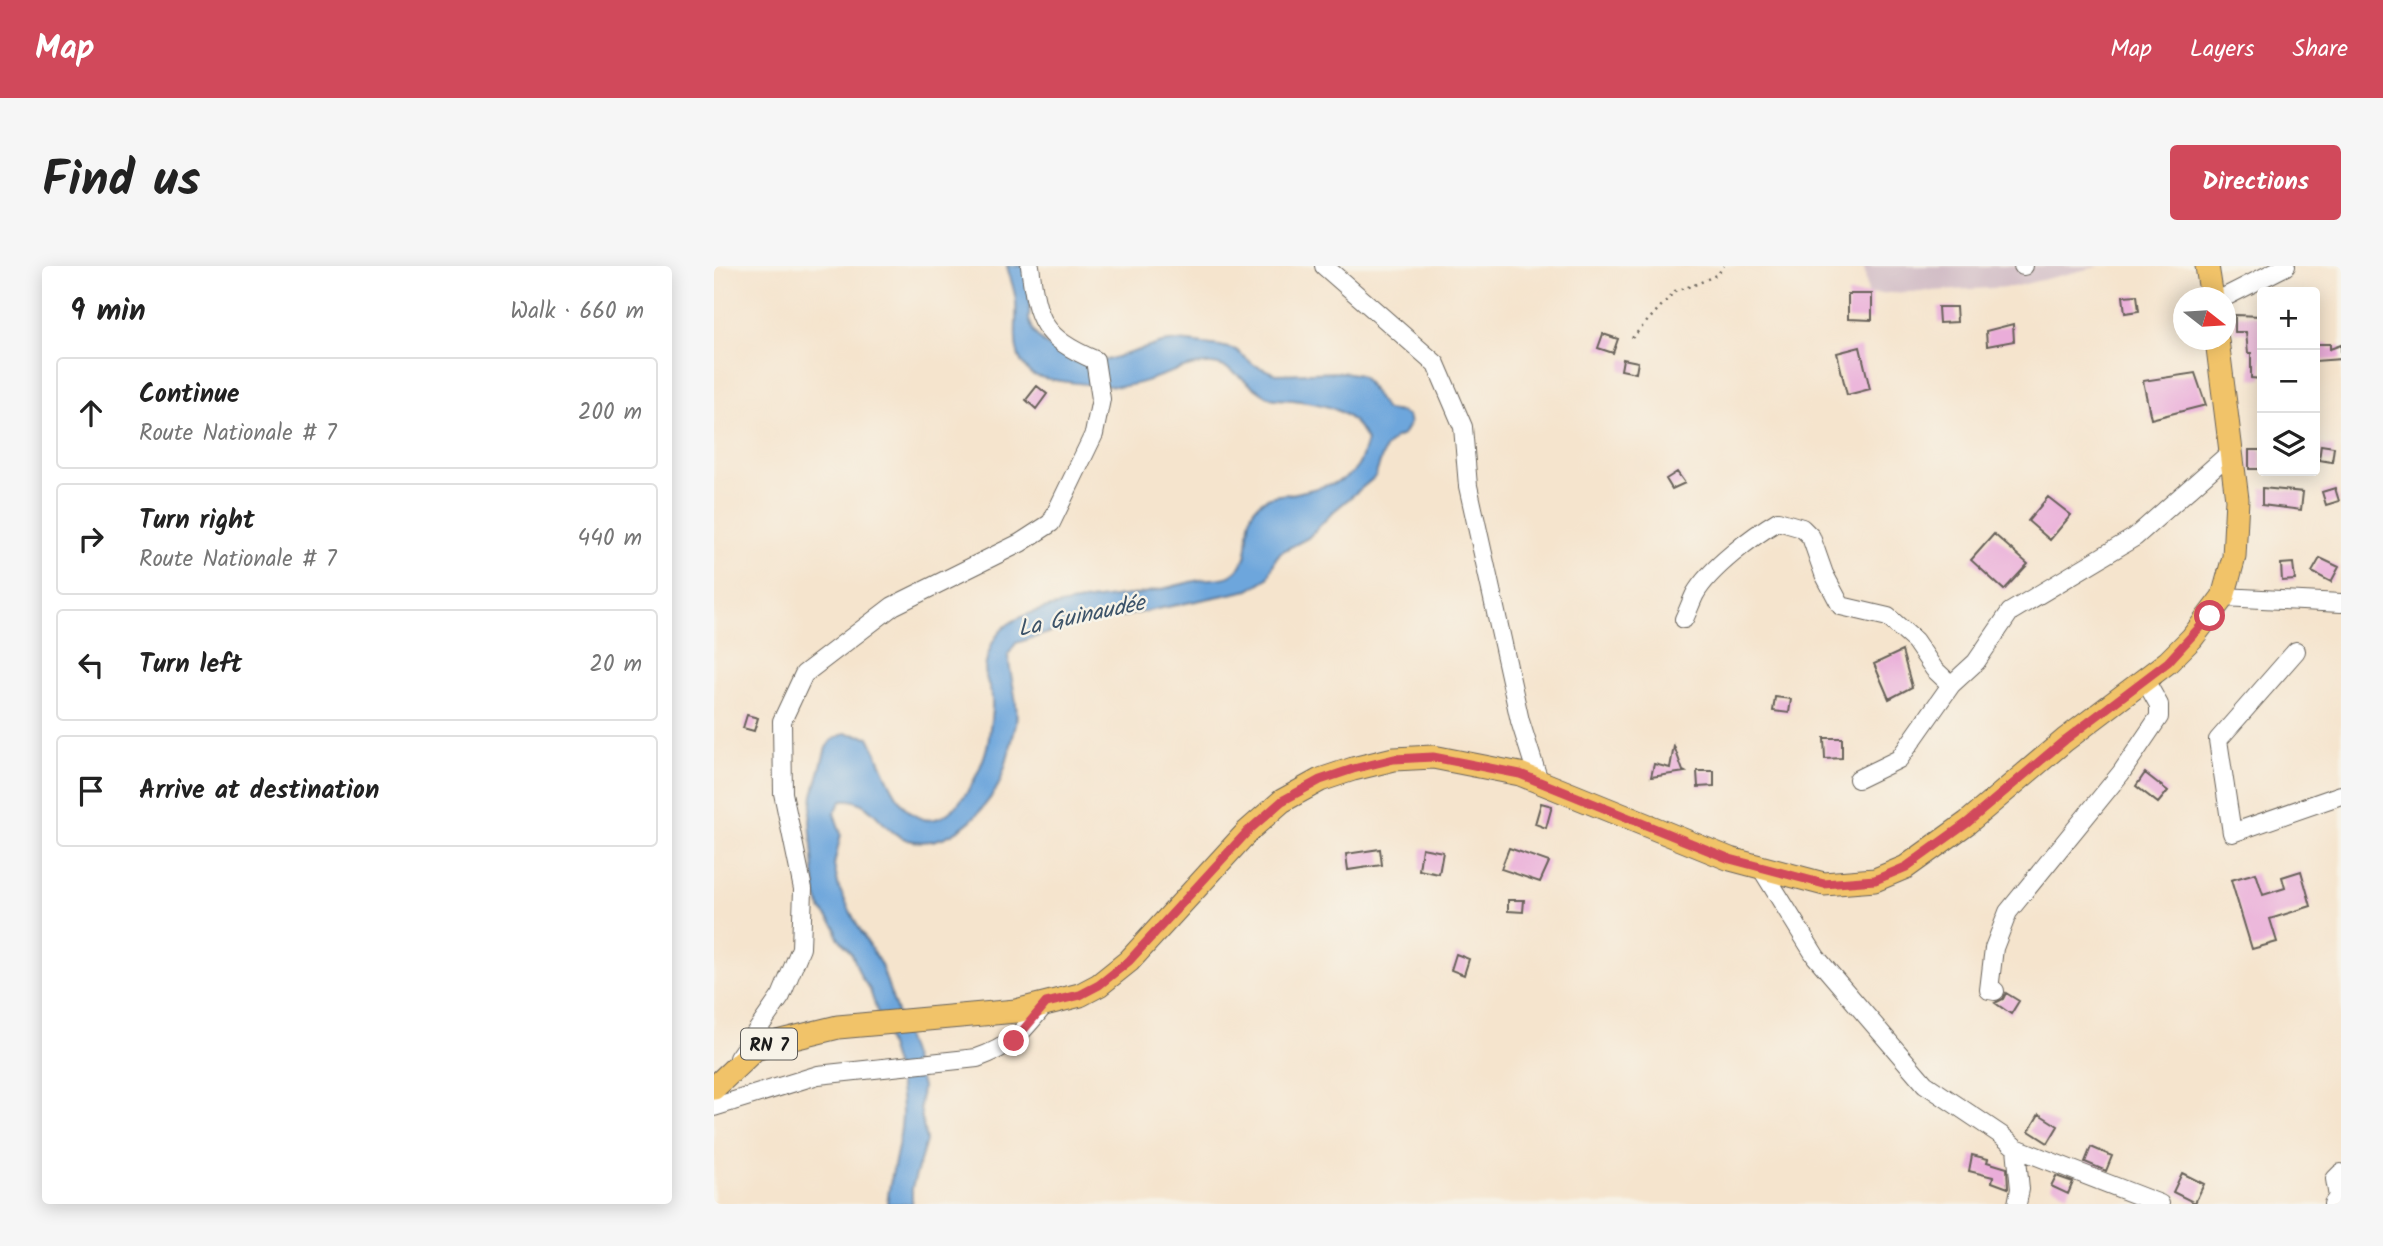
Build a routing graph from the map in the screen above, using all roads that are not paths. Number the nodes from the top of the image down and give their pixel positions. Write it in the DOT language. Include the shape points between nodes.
graph roads {
  1 [pos="1030,266"];
  2 [pos="1324,266"];
  3 [pos="2207,266"];
  4 [pos="2286,266"];
  5 [pos="2210,287"];
  6 [pos="2236,291"];
  7 [pos="2218,350"];
  8 [pos="2231,452"];
  9 [pos="2223,597"];
  10 [pos="2341,603"];
  11 [pos="1684,619"];
  12 [pos="2295,651"];
  13 [pos="2145,680"];
  14 [pos="1951,685"];
  15 [pos="1858,779"];
  16 [pos="1539,781"];
  17 [pos="2341,795"];
  18 [pos="1761,867"];
  19 [pos="1995,991"];
  20 [pos="1046,1003"];
  21 [pos="718,1084"];
  22 [pos="714,1107"];
  23 [pos="2016,1149"];
  24 [pos="2341,1173"];
  25 [pos="2017,1204"];
  26 [pos="2161,1204"];
  27 [pos="2333,1204"];
  1 -- 21 [label="street" via="1037,311 1047,330 1067,348 1094,360 1101,399 1094,435 1051,523 893,606 804,674 782,721 783,793 803,889 801,948 781,996"];
  2 -- 16 [label="street" via="1436,364 1462,427 1468,486 1520,721"];
  3 -- 5 [label="main road"];
  4 -- 6 [label="street"];
  7 -- 8 [label="main road, RN 7"];
  8 -- 9 [label="main road, RN 7" via="2237,499 2234,557"];
  8 -- 14 [label="street" via="2135,537 2010,612 1976,662"];
  9 -- 10 [label="street"];
  9 -- 13 [label="main road, RN 7" via="2192,638"];
  11 -- 14 [label="street" via="1696,592 1710,576 1753,536 1778,521 1802,528 1811,537 1841,606 1888,617"];
  12 -- 17 [label="street" via="2218,740 2232,833"];
  13 -- 18 [label="main road, RN 7" via="1906,867 1875,880 1824,884"];
  13 -- 19 [label="street" via="2159,705 2159,718 2121,773 2008,912 1994,948 1989,990"];
  14 -- 15 [label="street" via="1899,758"];
  16 -- 18 [label="main road, RN 7" via="1730,859"];
  16 -- 20 [label="main road, RN 7" via="1433,757 1394,759 1320,780 1282,801 1248,831 1129,961 1080,995"];
  18 -- 23 [label="street" via="1816,957 1925,1084"];
  20 -- 21 [label="main road, RN 7" via="1016,1011 838,1027 777,1042 755,1049"];
  20 -- 22 [label="street" via="1014,1041 977,1059 818,1075"];
  23 -- 25 [label="street"];
  23 -- 26 [label="street"];
  24 -- 27 [label="street" via="2335,1179 2338,1197"];
}
